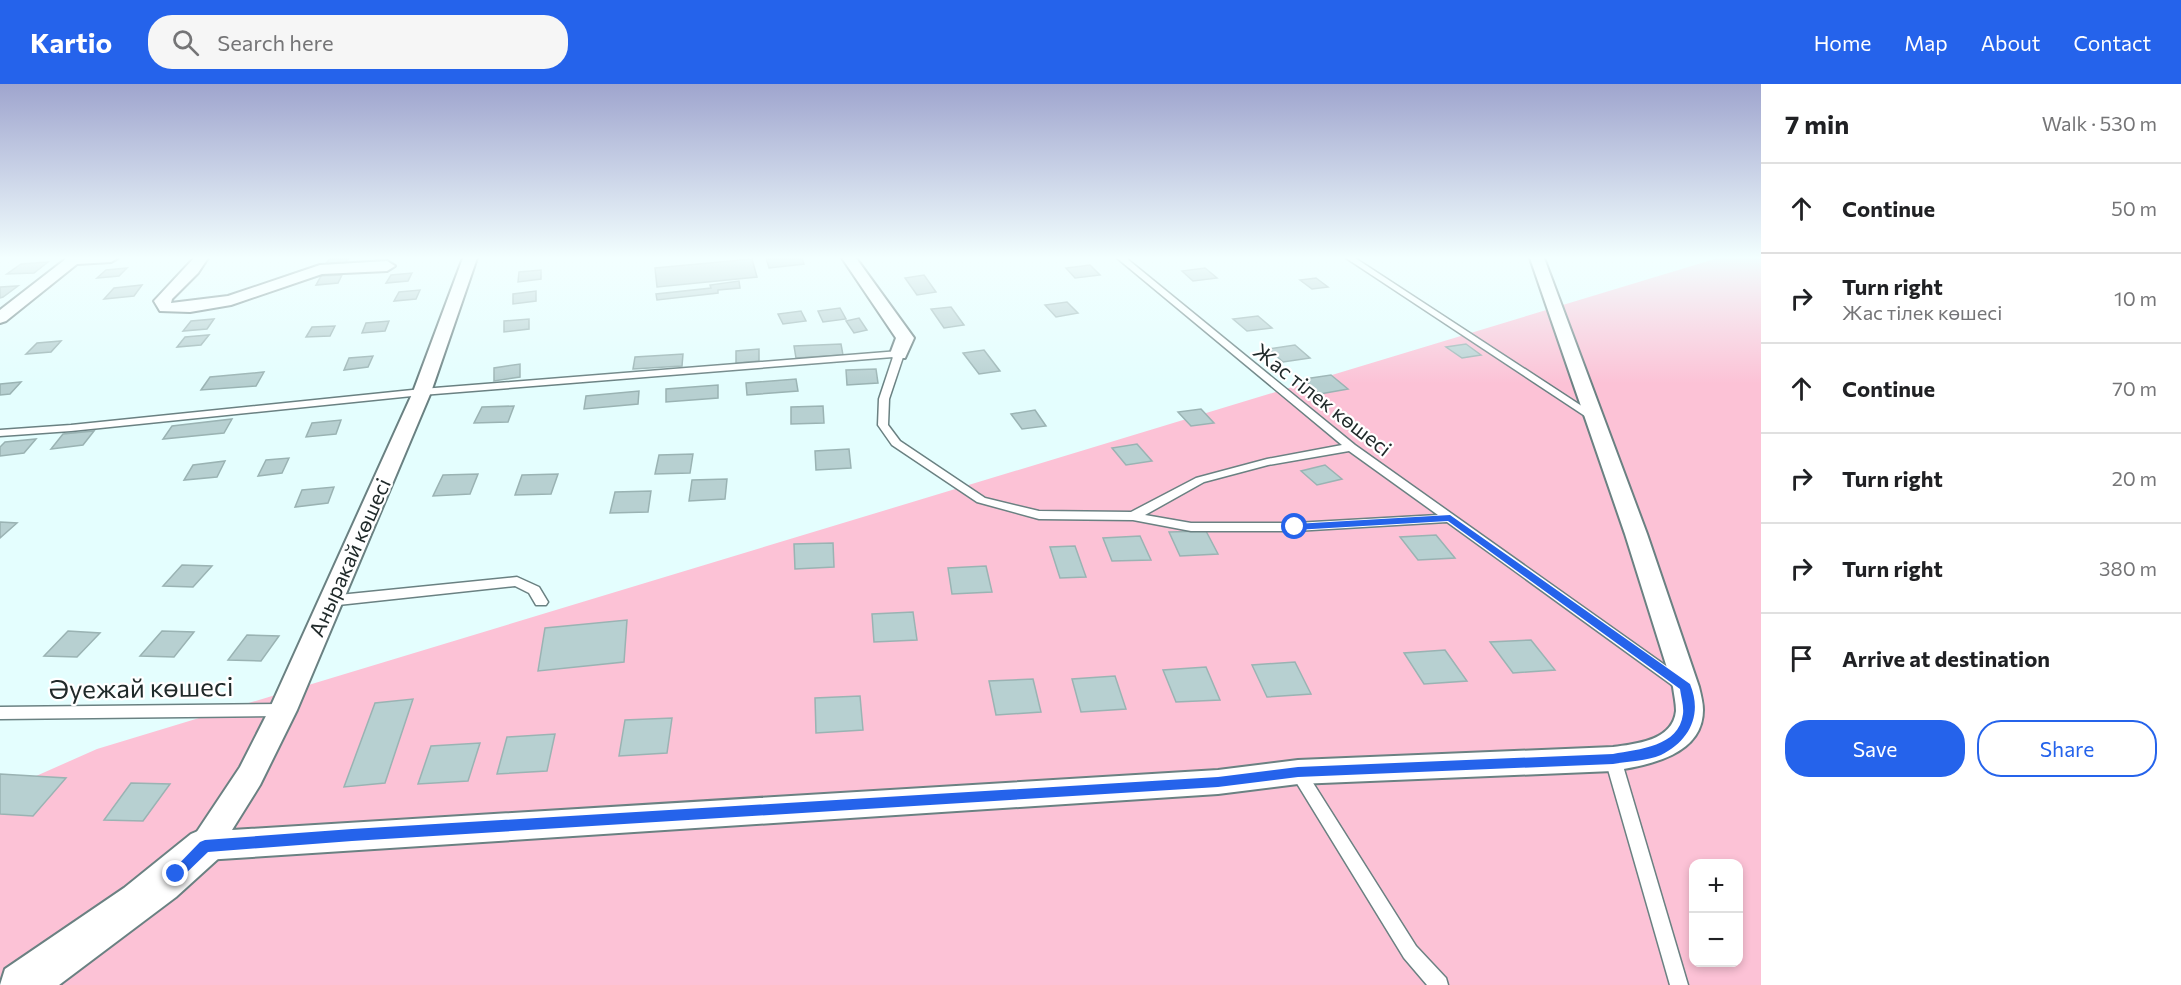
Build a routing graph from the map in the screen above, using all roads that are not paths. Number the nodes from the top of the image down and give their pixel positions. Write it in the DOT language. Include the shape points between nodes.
graph roads {
  1 [pos="23,300"];
  2 [pos="163,300"];
  3 [pos="231,300"];
  4 [pos="455,300"];
  5 [pos="878,300"];
  6 [pos="1172,300"];
  7 [pos="1414,300"];
  8 [pos="1552,300"];
  9 [pos="0,318"];
  10 [pos="899,354"];
  11 [pos="422,392"];
  12 [pos="1595,418"];
  13 [pos="0,433"];
  14 [pos="1351,447"];
  15 [pos="1133,516"];
  16 [pos="1450,518"];
  17 [pos="329,601"];
  18 [pos="541,602"];
  19 [pos="1686,687"];
  20 [pos="282,710"];
  21 [pos="0,713"];
  22 [pos="1613,759"];
  23 [pos="1298,772"];
  24 [pos="205,846"];
  25 [pos="21,985"];
  26 [pos="1440,985"];
  27 [pos="1678,985"];
  1 -- 9 [label="street"];
  2 -- 3 [label="street" via="166,308"];
  4 -- 11 [label="street, Аныракай көшесі"];
  5 -- 10 [label="street" via="905,338"];
  6 -- 14 [label="lane, Жас тілек көшесі"];
  7 -- 12 [label="lane"];
  8 -- 12 [label="street"];
  10 -- 11 [label="lane"];
  10 -- 15 [label="lane" via="884,399 883,425 896,443 981,500 1039,515"];
  11 -- 13 [label="lane"];
  11 -- 17 [label="street, Аныракай көшесі"];
  12 -- 19 [label="street"];
  14 -- 15 [label="lane" via="1267,462 1200,480"];
  14 -- 16 [label="lane, Жас тілек көшесі"];
  15 -- 16 [label="lane" via="1191,527 1295,527"];
  16 -- 19 [label="lane, Жас тілек көшесі"];
  17 -- 18 [label="lane" via="517,581 534,590"];
  17 -- 20 [label="street, Аныракай көшесі"];
  19 -- 22 [label="street" via="1689,714 1680,736 1656,751"];
  20 -- 21 [label="lane, Әуежай көшесі"];
  20 -- 24 [label="street, Аныракай көшесі" via="250,776"];
  22 -- 23 [label="street"];
  22 -- 27 [label="lane"];
  23 -- 24 [label="street" via="1218,782"];
  23 -- 26 [label="lane" via="1410,952"];
  24 -- 25 [label="street" via="176,874"];
}
